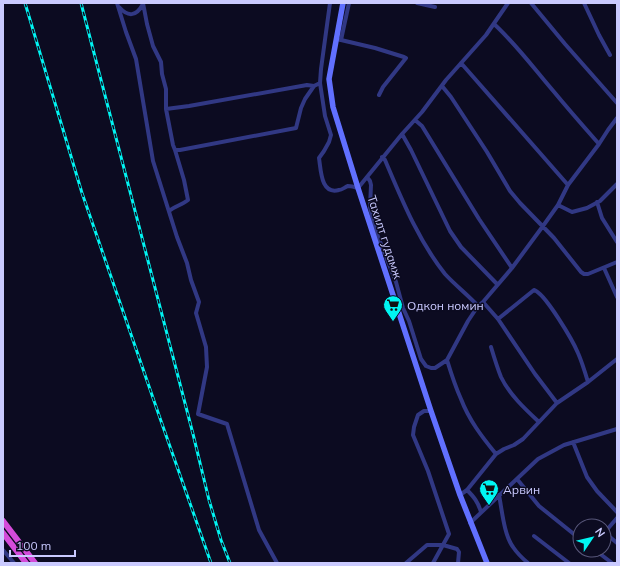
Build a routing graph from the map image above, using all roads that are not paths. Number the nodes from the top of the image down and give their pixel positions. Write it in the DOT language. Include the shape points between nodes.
graph roads {
  1 [pos="143,3"];
  2 [pos="330,3"];
  3 [pos="342,3"];
  4 [pos="349,3"];
  5 [pos="417,3"];
  6 [pos="508,3"];
  7 [pos="532,3"];
  8 [pos="584,3"];
  9 [pos="118,5"];
  10 [pos="434,7"];
  11 [pos="494,24"];
  12 [pos="339,40"];
  13 [pos="610,55"];
  14 [pos="461,63"];
  15 [pos="320,83"];
  16 [pos="314,86"];
  17 [pos="442,86"];
  18 [pos="379,95"];
  19 [pos="617,103"];
  20 [pos="166,109"];
  21 [pos="617,118"];
  22 [pos="415,120"];
  23 [pos="402,134"];
  24 [pos="599,144"];
  25 [pos="175,150"];
  26 [pos="382,157"];
  27 [pos="367,177"];
  28 [pos="617,184"];
  29 [pos="568,185"];
  30 [pos="358,188"];
  31 [pos="597,202"];
  32 [pos="558,206"];
  33 [pos="169,211"];
  34 [pos="543,226"];
  35 [pos="617,242"];
  36 [pos="617,262"];
  37 [pos="512,268"];
  38 [pos="604,268"];
  39 [pos="497,284"];
  40 [pos="617,297"];
  41 [pos="483,302"];
  42 [pos="478,306"];
  43 [pos="400,309"];
  44 [pos="498,319"];
  45 [pos="491,347"];
  46 [pos="416,354"];
  47 [pos="617,359"];
  48 [pos="447,360"];
  49 [pos="588,382"];
  50 [pos="557,403"];
  51 [pos="431,412"];
  52 [pos="539,422"];
  53 [pos="617,429"];
  54 [pos="573,442"];
  55 [pos="496,454"];
  56 [pos="517,479"];
  57 [pos="466,490"];
  58 [pos="460,495"];
  59 [pos="499,496"];
  60 [pos="481,512"];
  61 [pos="617,512"];
  62 [pos="3,522"];
  63 [pos="470,523"];
  64 [pos="3,533"];
  65 [pos="572,533"];
  66 [pos="534,536"];
  67 [pos="442,545"];
  68 [pos="3,550"];
  69 [pos="14,563"];
  70 [pos="26,563"];
  71 [pos="35,563"];
  72 [pos="276,563"];
  73 [pos="406,563"];
  74 [pos="433,563"];
  75 [pos="458,563"];
  76 [pos="487,563"];
  77 [pos="528,563"];
  78 [pos="569,563"];
  1 -- 9 [label="street" via="140,10 131,14 123,11"];
  1 -- 20 [label="street" via="153,46 161,62 166,89"];
  2 -- 15 [label="street"];
  3 -- 12 [label="main road, Тахилт гудамж"];
  4 -- 12 [label="street"];
  5 -- 10 [label="street"];
  6 -- 11 [label="street"];
  7 -- 19 [label="street" via="564,44"];
  8 -- 13 [label="street"];
  9 -- 33 [label="street" via="136,59 153,161"];
  11 -- 14 [label="street"];
  11 -- 24 [label="street"];
  12 -- 18 [label="street" via="406,58"];
  12 -- 30 [label="main road, Тахилт гудамж" via="329,79 334,107"];
  14 -- 17 [label="street"];
  14 -- 29 [label="street"];
  15 -- 16 [label="street"];
  15 -- 30 [label="street" via="330,135 327,146 319,158 323,181 332,191 349,186"];
  16 -- 20 [label="street" via="307,85"];
  16 -- 25 [label="street" via="300,108 296,128"];
  17 -- 22 [label="street"];
  17 -- 34 [label="street" via="510,191"];
  20 -- 25 [label="street"];
  21 -- 24 [label="street"];
  22 -- 23 [label="street"];
  22 -- 37 [label="street" via="422,126"];
  23 -- 26 [label="street"];
  23 -- 39 [label="street" via="450,231 461,247"];
  24 -- 29 [label="street"];
  25 -- 33 [label="street" via="188,200"];
  26 -- 27 [label="street"];
  26 -- 42 [label="street" via="426,248 446,275"];
  27 -- 30 [label="street"];
  27 -- 43 [label="street" via="371,186 370,208 375,229 391,269"];
  28 -- 31 [label="street"];
  29 -- 32 [label="street"];
  30 -- 43 [label="main road, Тахилт гудамж"];
  31 -- 32 [label="street" via="572,212"];
  31 -- 35 [label="street" via="602,218"];
  32 -- 34 [label="street"];
  33 -- 72 [label="street" via="199,302 196,313 206,347 207,367 198,414 227,424 259,530"];
  34 -- 37 [label="street"];
  34 -- 38 [label="street" via="581,272 588,274"];
  36 -- 38 [label="street"];
  37 -- 39 [label="street"];
  38 -- 40 [label="street"];
  39 -- 41 [label="street"];
  41 -- 42 [label="street"];
  41 -- 44 [label="street"];
  42 -- 48 [label="street"];
  43 -- 46 [label="main road, Тахилт гудамж"];
  44 -- 49 [label="street" via="534,290 538,291 550,304 578,352"];
  44 -- 50 [label="street"];
  45 -- 52 [label="street" via="506,385"];
  46 -- 48 [label="street" via="431,368"];
  46 -- 51 [label="main road, Тахилт гудамж"];
  47 -- 49 [label="street"];
  48 -- 55 [label="street" via="469,416"];
  49 -- 50 [label="street"];
  50 -- 52 [label="street"];
  51 -- 58 [label="main road, Тахилт гудамж"];
  51 -- 67 [label="street" via="424,411 418,415 413,435 449,534"];
  52 -- 55 [label="street" via="514,446"];
  53 -- 54 [label="street"];
  54 -- 56 [label="street" via="538,459"];
  54 -- 61 [label="street" via="587,477"];
  55 -- 57 [label="street"];
  56 -- 59 [label="street"];
  56 -- 65 [label="street" via="539,506"];
  57 -- 58 [label="street"];
  57 -- 60 [label="street" via="479,504"];
  58 -- 63 [label="main road, Тахилт гудамж"];
  59 -- 60 [label="street"];
  59 -- 77 [label="street" via="512,546"];
  60 -- 63 [label="street"];
  62 -- 71 [label="highway"];
  63 -- 76 [label="main road, Тахилт гудамж"];
  64 -- 70 [label="highway"];
  66 -- 78 [label="street"];
  67 -- 73 [label="street" via="427,545"];
  67 -- 74 [label="street"];
  67 -- 75 [label="street" via="457,549"];
  68 -- 69 [label="street"];
}
